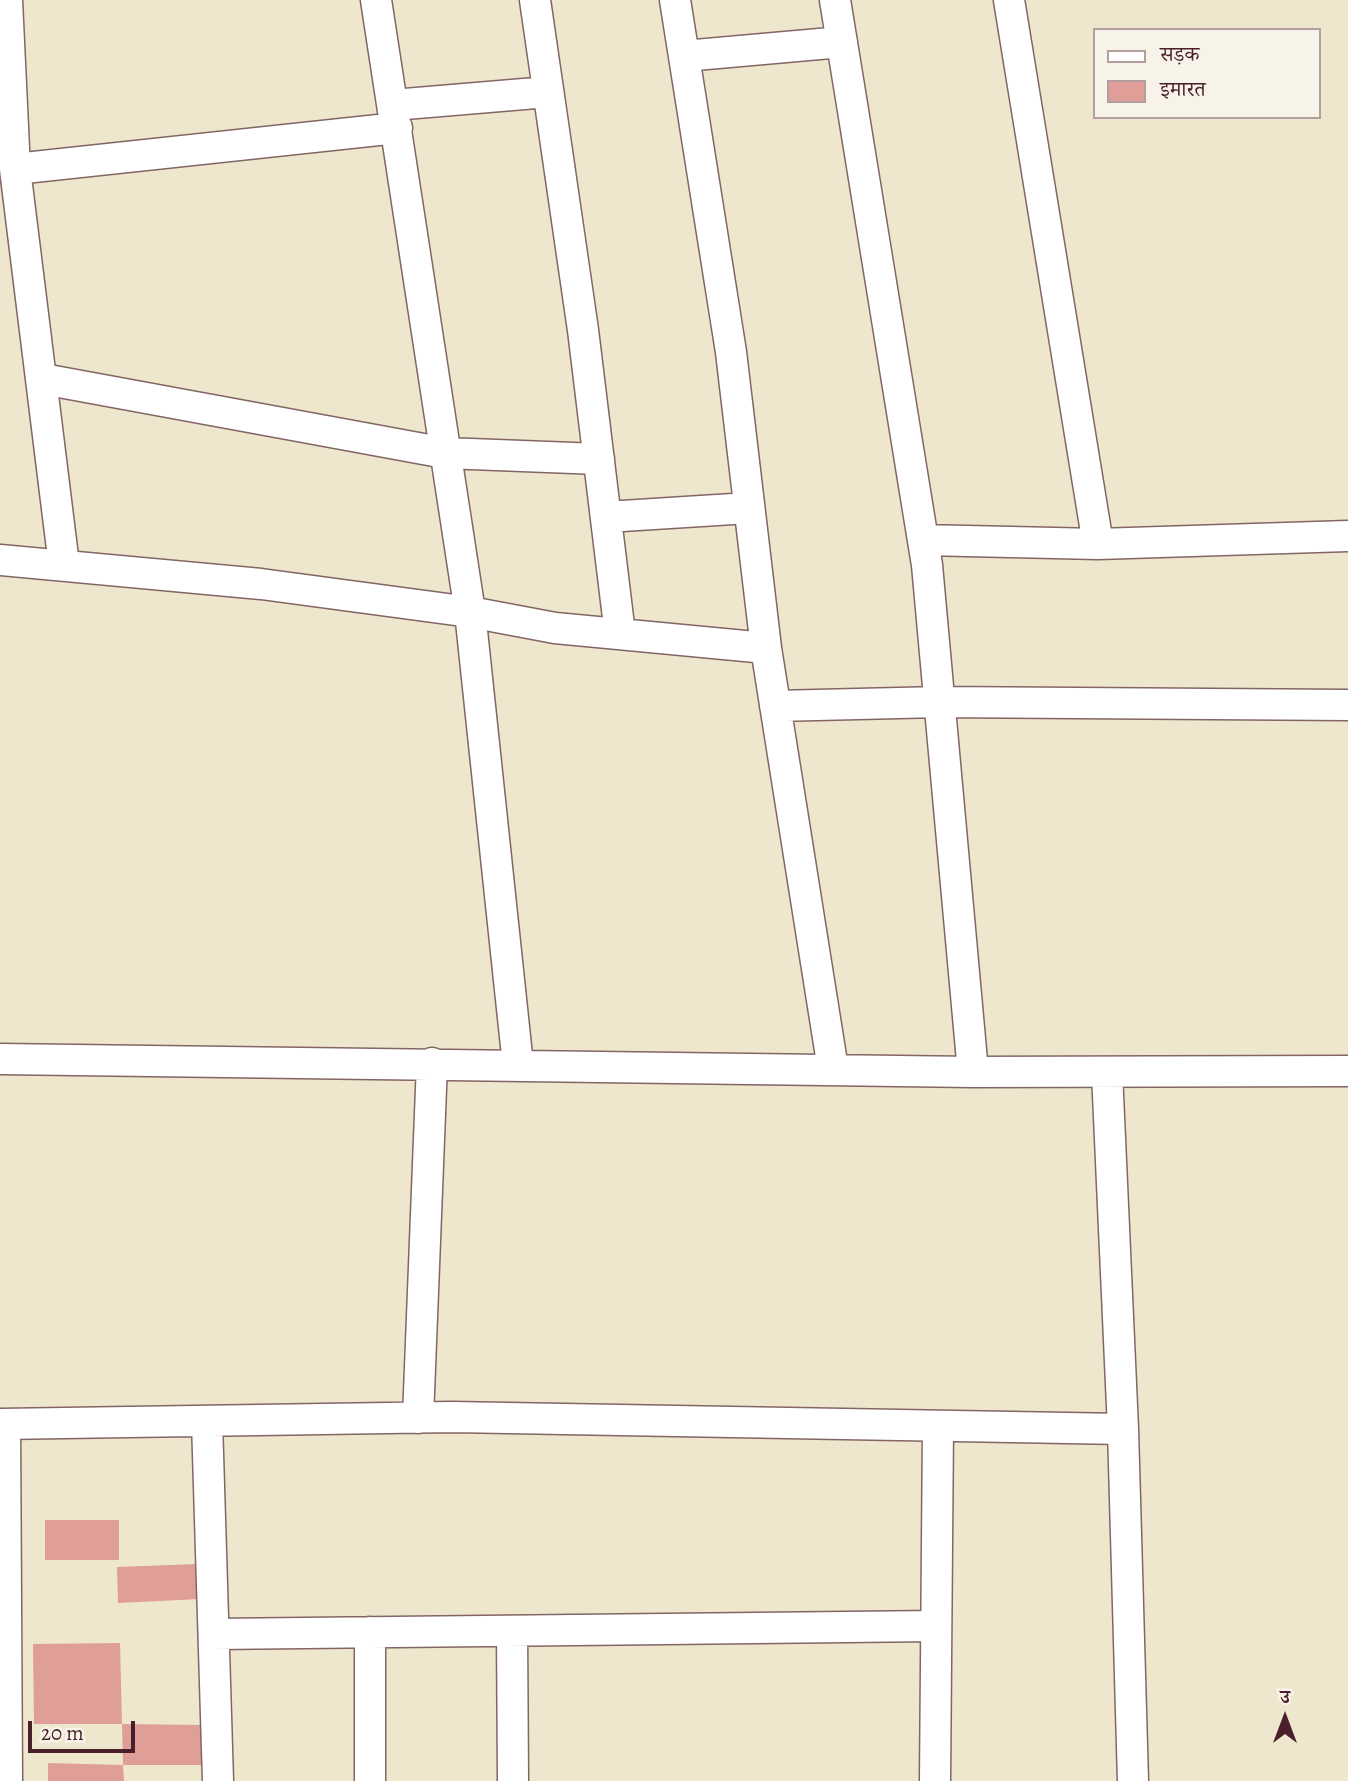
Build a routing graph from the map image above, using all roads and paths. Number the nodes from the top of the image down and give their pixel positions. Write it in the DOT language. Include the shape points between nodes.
graph roads {
  1 [pos="7,0"];
  2 [pos="376,0"];
  3 [pos="535,0"];
  4 [pos="675,0"];
  5 [pos="835,0"];
  6 [pos="1009,0"];
  7 [pos="842,42"];
  8 [pos="684,56"];
  9 [pos="548,92"];
  10 [pos="395,117"];
  11 [pos="15,169"];
  12 [pos="43,379"];
  13 [pos="445,453"];
  14 [pos="599,459"];
  15 [pos="749,508"];
  16 [pos="606,517"];
  17 [pos="1348,536"];
  18 [pos="923,540"];
  19 [pos="1098,544"];
  20 [pos="0,560"];
  21 [pos="64,565"];
  22 [pos="470,612"];
  23 [pos="620,634"];
  24 [pos="765,648"];
  25 [pos="940,702"];
  26 [pos="1348,705"];
  27 [pos="775,706"];
  28 [pos="0,1059"];
  29 [pos="432,1063"];
  30 [pos="518,1065"];
  31 [pos="833,1069"];
  32 [pos="1348,1071"];
  33 [pos="973,1072"];
  34 [pos="1107,1072"];
  35 [pos="418,1418"];
  36 [pos="207,1421"];
  37 [pos="3,1424"];
  38 [pos="938,1426"];
  39 [pos="1123,1429"];
  40 [pos="936,1626"];
  41 [pos="512,1631"];
  42 [pos="370,1632"];
  43 [pos="214,1634"];
  44 [pos="7,1781"];
  45 [pos="219,1781"];
  46 [pos="370,1781"];
  47 [pos="513,1781"];
  48 [pos="935,1781"];
  49 [pos="1133,1781"];
  1 -- 11 [label="street"];
  2 -- 10 [label="street"];
  3 -- 9 [label="street"];
  4 -- 8 [label="street"];
  5 -- 7 [label="street"];
  6 -- 19 [label="street"];
  7 -- 8 [label="street"];
  7 -- 18 [label="street"];
  8 -- 15 [label="street" via="731,352"];
  9 -- 10 [label="street"];
  9 -- 14 [label="street"];
  10 -- 11 [label="street"];
  10 -- 13 [label="street"];
  11 -- 12 [label="street"];
  12 -- 13 [label="street"];
  12 -- 21 [label="street"];
  13 -- 14 [label="street"];
  13 -- 22 [label="street"];
  14 -- 16 [label="street"];
  15 -- 16 [label="street"];
  15 -- 24 [label="street"];
  16 -- 23 [label="street"];
  17 -- 19 [label="street"];
  18 -- 19 [label="street"];
  18 -- 25 [label="street"];
  20 -- 21 [label="street"];
  21 -- 22 [label="street" via="261,584"];
  22 -- 23 [label="street"];
  22 -- 30 [label="street"];
  23 -- 24 [label="street"];
  24 -- 27 [label="street"];
  25 -- 26 [label="street"];
  25 -- 27 [label="street"];
  25 -- 33 [label="street"];
  27 -- 31 [label="street"];
  28 -- 29 [label="street"];
  29 -- 30 [label="street"];
  29 -- 35 [label="street"];
  30 -- 31 [label="street"];
  31 -- 33 [label="street"];
  32 -- 34 [label="street"];
  33 -- 34 [label="street"];
  34 -- 39 [label="street"];
  35 -- 36 [label="street"];
  35 -- 38 [label="street"];
  36 -- 37 [label="street"];
  36 -- 43 [label="street"];
  37 -- 44 [label="street"];
  38 -- 39 [label="street"];
  38 -- 40 [label="street"];
  39 -- 49 [label="street"];
  40 -- 41 [label="street"];
  40 -- 48 [label="street"];
  41 -- 42 [label="street"];
  41 -- 47 [label="street"];
  42 -- 43 [label="street"];
  42 -- 46 [label="street"];
  43 -- 45 [label="street"];
}
